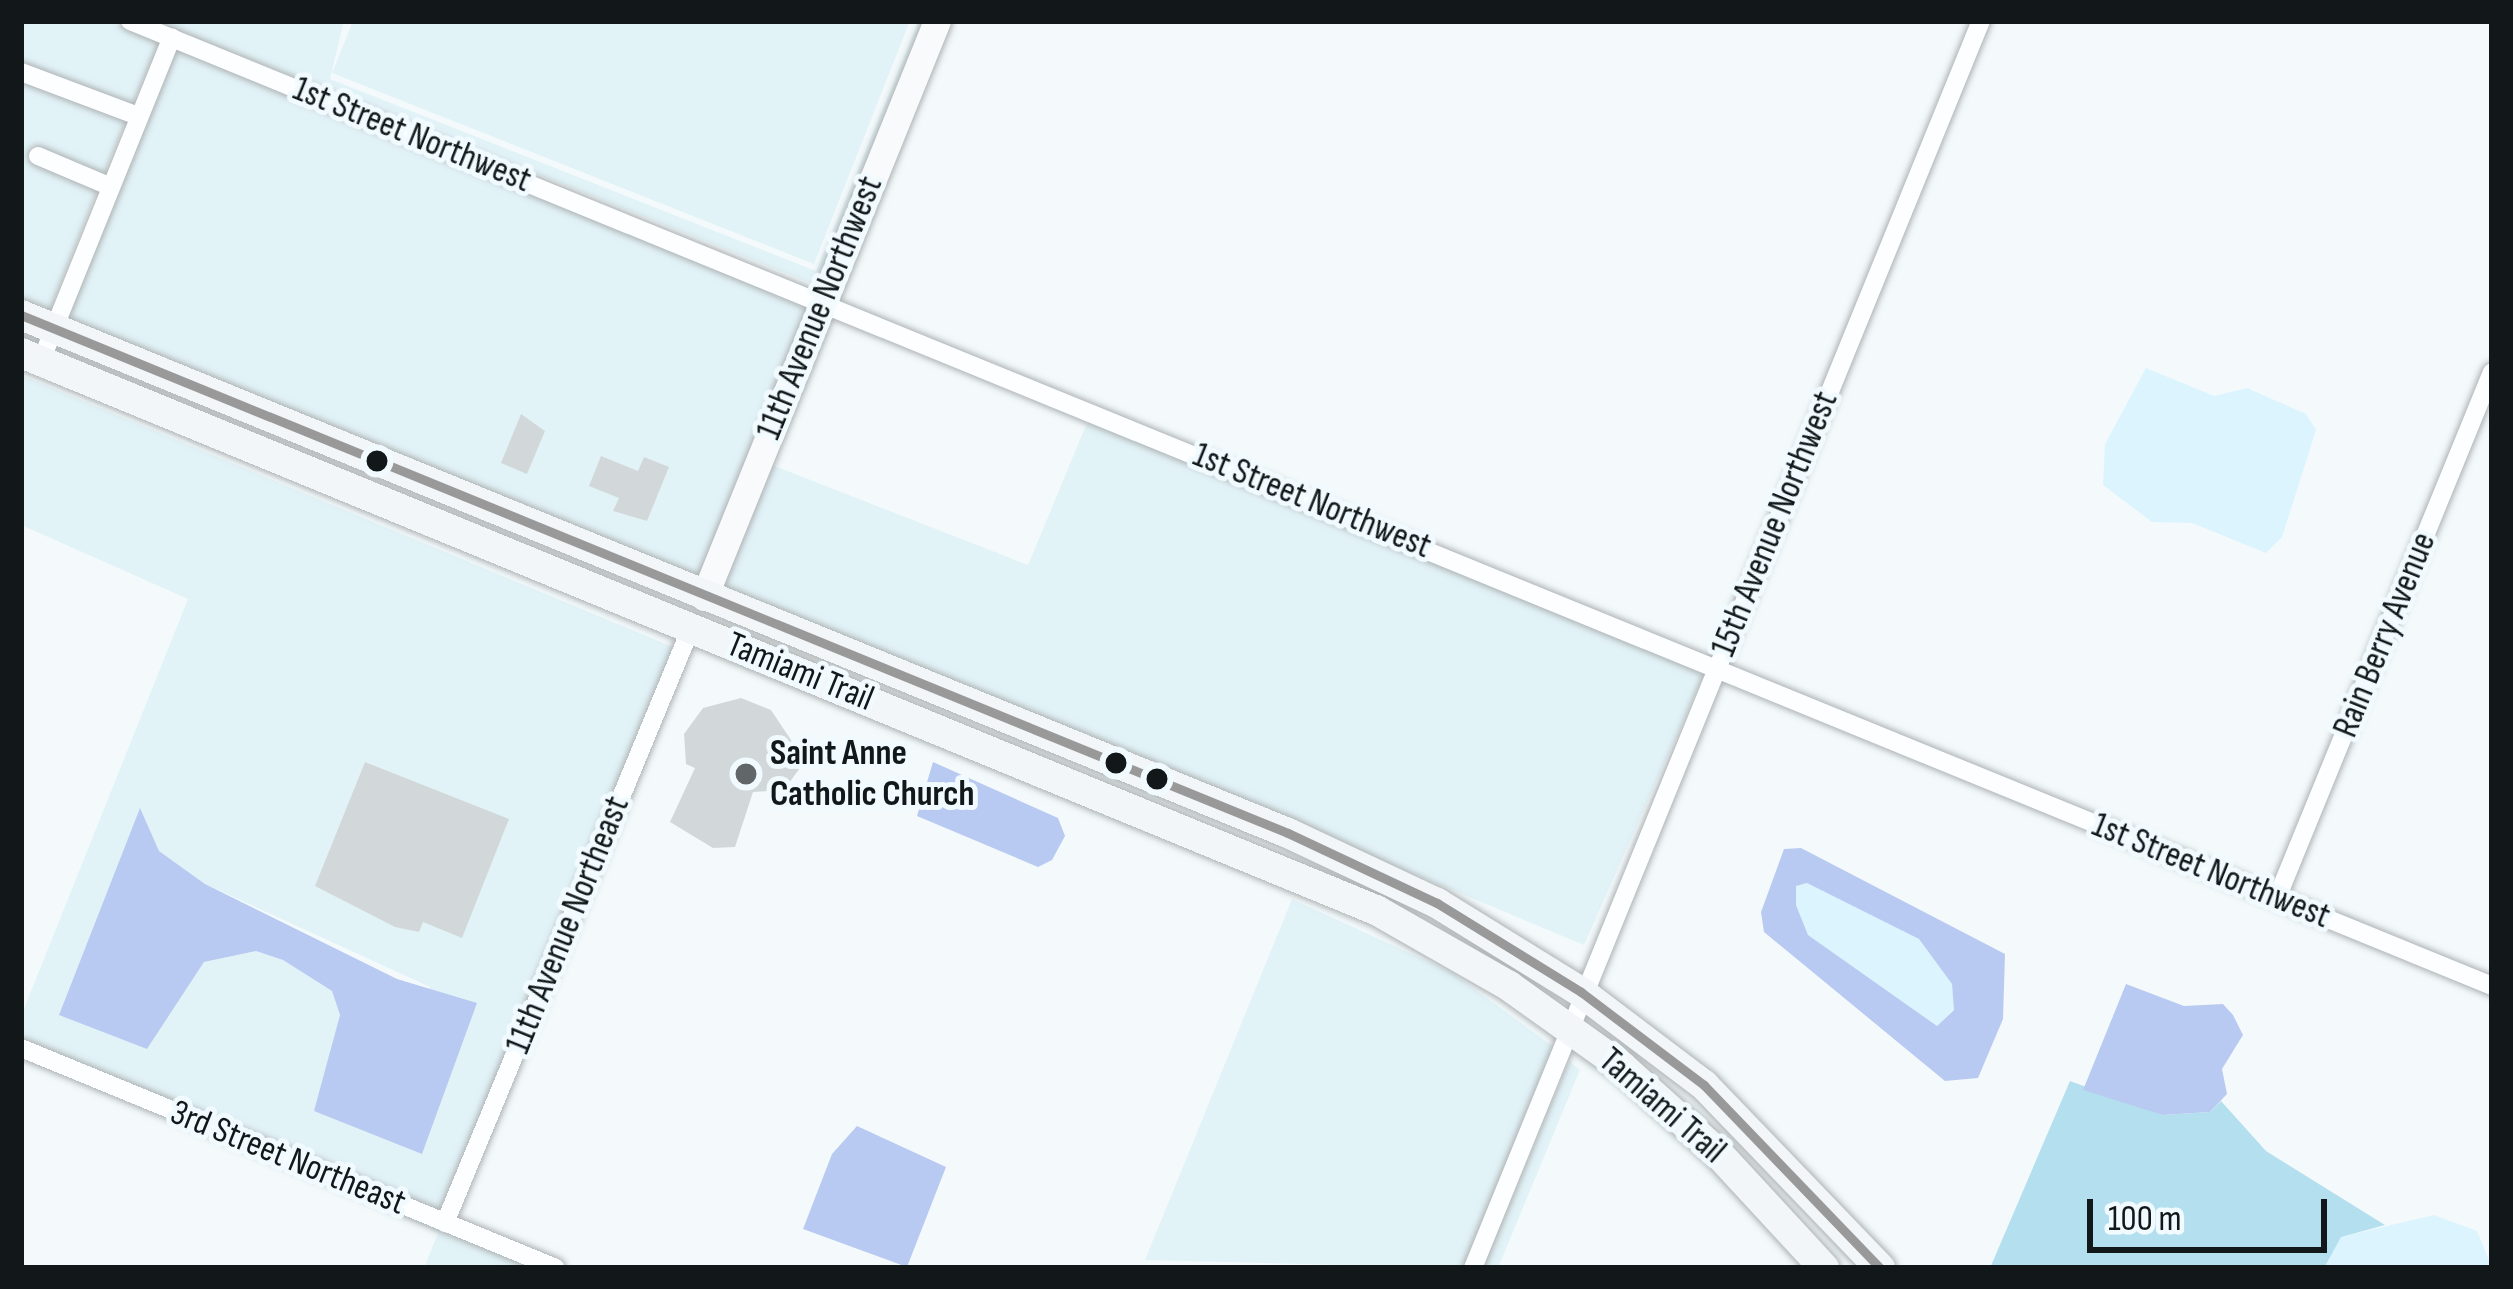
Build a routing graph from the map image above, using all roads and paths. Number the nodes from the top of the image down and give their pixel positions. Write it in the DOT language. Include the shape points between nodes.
graph roads {
  1 [pos="130,21"];
  2 [pos="937,21"];
  3 [pos="1981,21"];
  4 [pos="172,38"];
  5 [pos="21,72"];
  6 [pos="138,116"];
  7 [pos="38,155"];
  8 [pos="109,186"];
  9 [pos="824,298"];
  10 [pos="21,316"];
  11 [pos="53,329"];
  12 [pos="31,357"];
  13 [pos="2492,371"];
  14 [pos="704,596"];
  15 [pos="652,612"];
  16 [pos="691,628"];
  17 [pos="785,629"];
  18 [pos="1717,667"];
  19 [pos="1053,737"];
  20 [pos="1040,770"];
  21 [pos="1249,817"];
  22 [pos="1234,849"];
  23 [pos="2277,898"];
  24 [pos="2492,986"];
  25 [pos="1581,992"];
  26 [pos="1570,1028"];
  27 [pos="21,1048"];
  28 [pos="445,1223"];
  29 [pos="556,1268"];
  30 [pos="1473,1268"];
  31 [pos="1824,1268"];
  32 [pos="1880,1268"];
  1 -- 4 [label="street, 1st Street Northwest"];
  2 -- 9 [label="street, 11th Avenue Northwest"];
  3 -- 18 [label="street, 15th Avenue Northwest"];
  4 -- 6 [label="street"];
  4 -- 9 [label="street, 1st Street Northwest"];
  5 -- 6 [label="street"];
  6 -- 8 [label="street"];
  7 -- 8 [label="street"];
  8 -- 11 [label="street"];
  9 -- 14 [label="street, 11th Avenue Northwest"];
  9 -- 18 [label="street, 1st Street Northwest"];
  10 -- 11 [label="main road, Tamiami Trail"];
  11 -- 12 [label="street"];
  11 -- 14 [label="main road, Tamiami Trail"];
  12 -- 15 [label="main road, Tamiami Trail"];
  13 -- 23 [label="street, Rain Berry Avenue"];
  14 -- 15 [label="main road"];
  14 -- 17 [label="main road, Tamiami Trail"];
  15 -- 16 [label="main road, Tamiami Trail"];
  16 -- 17 [label="main road" via="718,620 759,635"];
  16 -- 20 [label="main road, Tamiami Trail"];
  16 -- 28 [label="street, 11th Avenue Northeast"];
  17 -- 19 [label="main road, Tamiami Trail"];
  18 -- 23 [label="street, 1st Street Northwest"];
  18 -- 25 [label="street, 15th Avenue Northwest"];
  19 -- 20 [label="main road"];
  19 -- 21 [label="main road, Tamiami Trail"];
  20 -- 22 [label="main road, Tamiami Trail"];
  21 -- 22 [label="main road"];
  21 -- 25 [label="main road, Tamiami Trail" via="1437,903"];
  22 -- 26 [label="main road, Tamiami Trail" via="1429,938"];
  23 -- 24 [label="street, 1st Street Northwest"];
  25 -- 26 [label="street, 15th Avenue Northwest"];
  25 -- 32 [label="main road, Tamiami Trail" via="1760,1136"];
  26 -- 30 [label="street, 15th Avenue Northwest"];
  26 -- 31 [label="main road, Tamiami Trail" via="1688,1124"];
  27 -- 28 [label="street, 3rd Street Northeast"];
  28 -- 29 [label="street, 3rd Street Northeast"];
}
